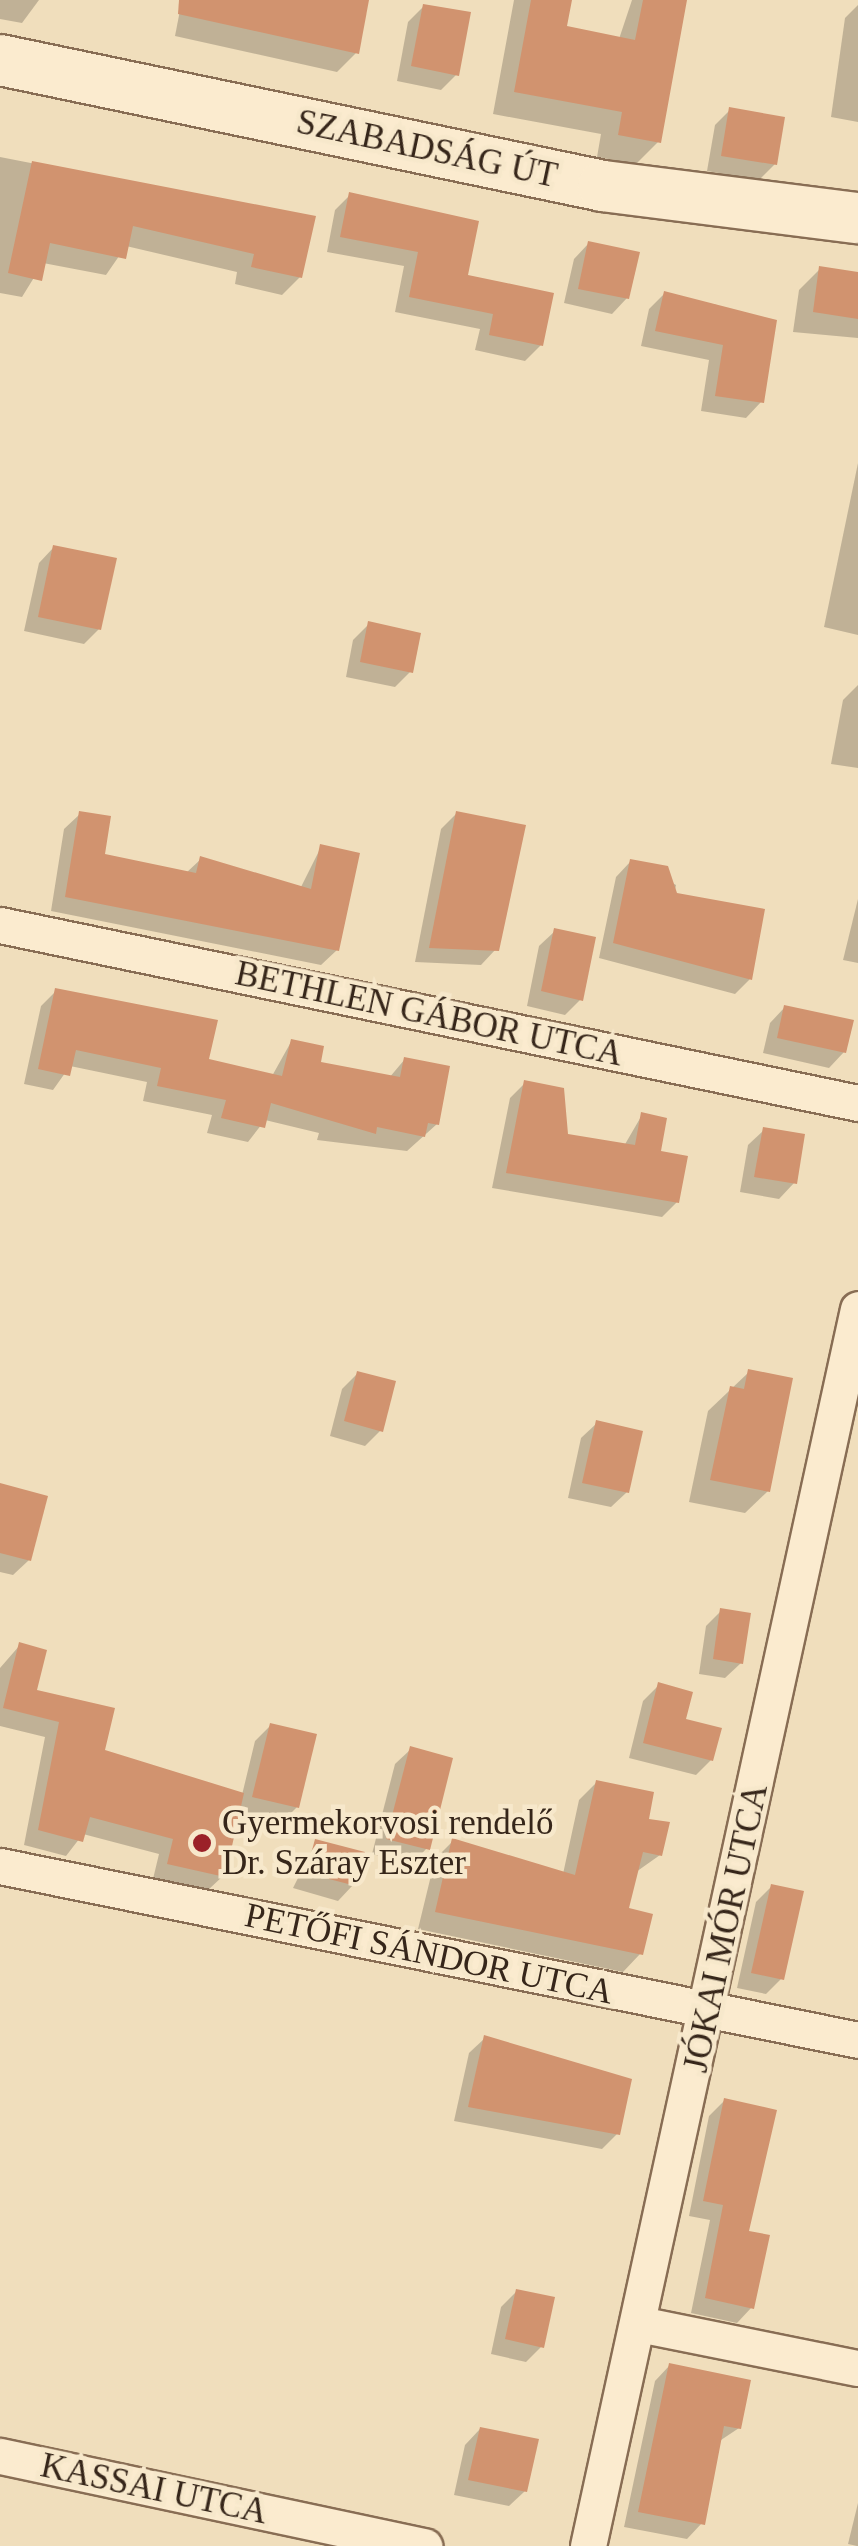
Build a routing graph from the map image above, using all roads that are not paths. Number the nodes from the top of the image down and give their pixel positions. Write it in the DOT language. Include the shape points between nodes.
graph roads {
  1 [pos="0,60"];
  2 [pos="858,218"];
  3 [pos="0,925"];
  4 [pos="858,1103"];
  5 [pos="858,1310"];
  6 [pos="0,1866"];
  7 [pos="709,2010"];
  8 [pos="858,2040"];
  9 [pos="639,2324"];
  10 [pos="858,2368"];
  11 [pos="0,2456"];
  12 [pos="425,2546"];
  13 [pos="588,2546"];
  1 -- 2 [label="main road, SZABADSÁG ÚT" via="604,186"];
  3 -- 4 [label="street, BETHLEN GÁBOR UTCA"];
  5 -- 7 [label="street, JÓKAI MÓR UTCA"];
  6 -- 7 [label="street, PETŐFI SÁNDOR UTCA"];
  7 -- 8 [label="street, PETŐFI SÁNDOR UTCA"];
  7 -- 9 [label="street, JÓKAI MÓR UTCA"];
  9 -- 10 [label="street"];
  9 -- 13 [label="street, JÓKAI MÓR UTCA"];
  11 -- 12 [label="street, KASSAI UTCA"];
}
